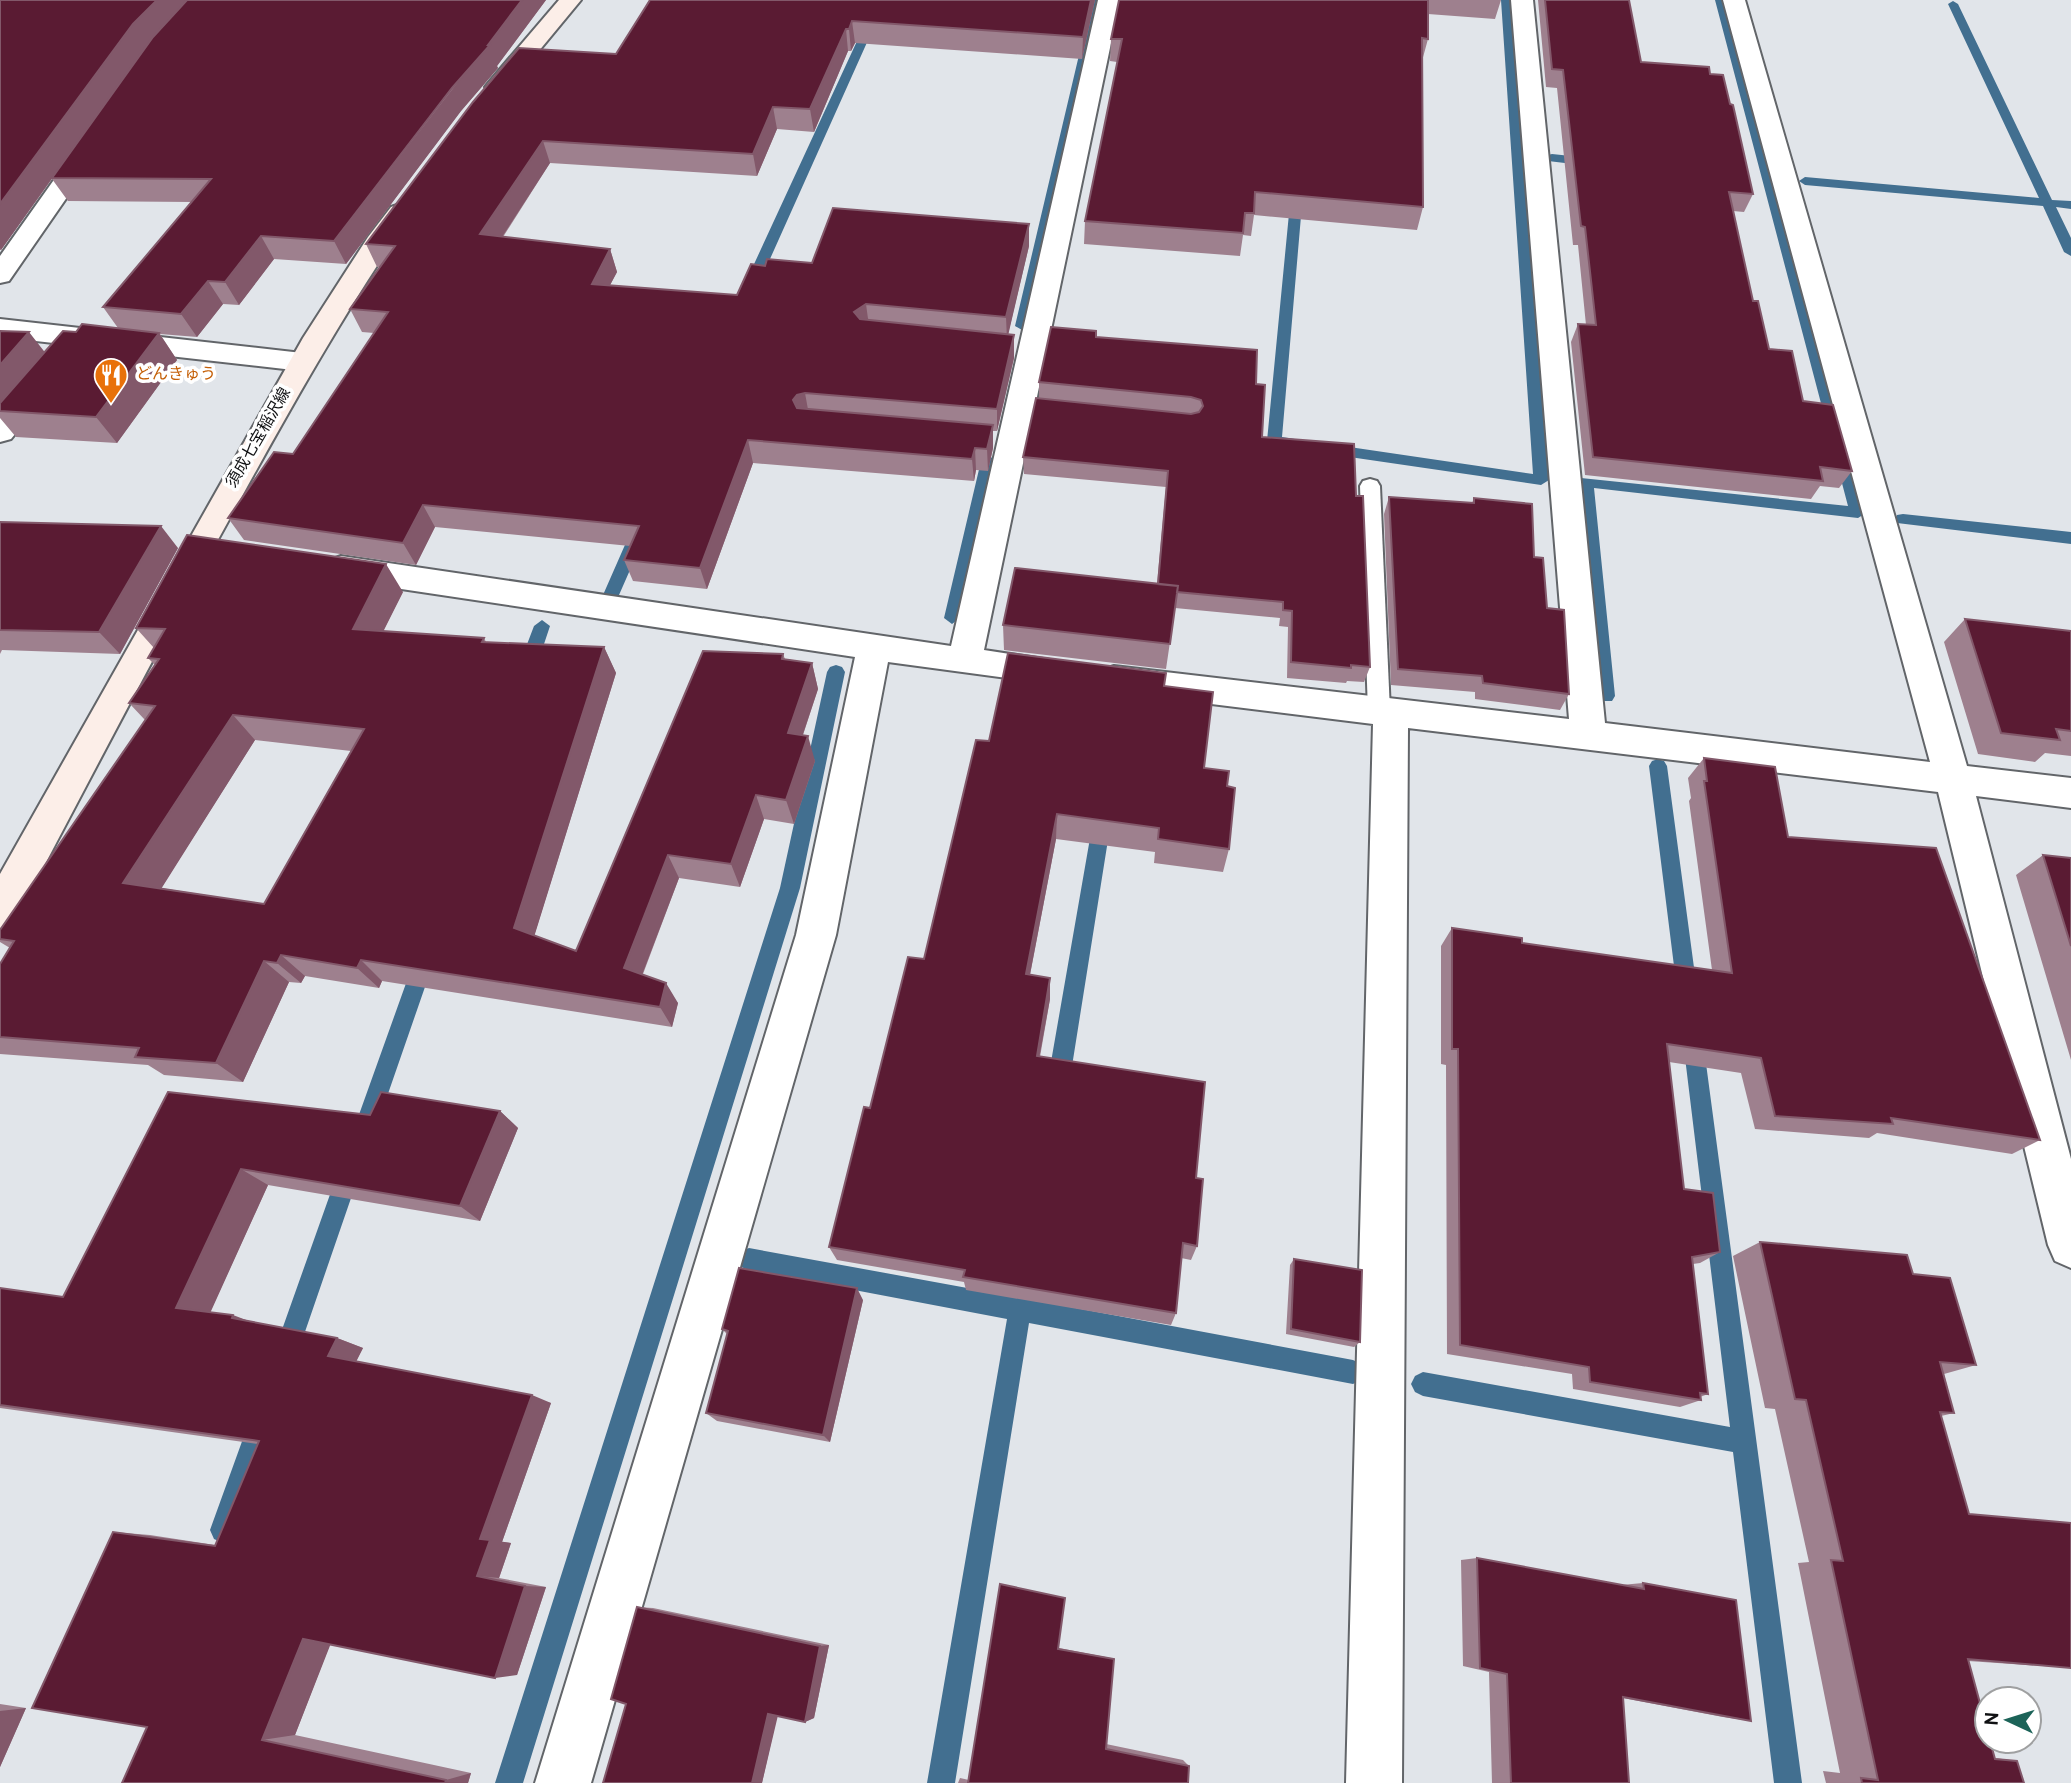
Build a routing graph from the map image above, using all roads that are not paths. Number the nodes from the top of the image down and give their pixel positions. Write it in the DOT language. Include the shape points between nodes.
graph roads {
  1 [pos="570,0"];
  2 [pos="1109,0"];
  3 [pos="1522,0"];
  4 [pos="1734,0"];
  5 [pos="481,107"];
  6 [pos="101,131"];
  7 [pos="416,190"];
  8 [pos="0,275"];
  9 [pos="0,328"];
  10 [pos="83,336"];
  11 [pos="302,362"];
  12 [pos="0,432"];
  13 [pos="1370,486"];
  14 [pos="308,563"];
  15 [pos="874,648"];
  16 [pos="965,661"];
  17 [pos="1385,712"];
  18 [pos="1588,736"];
  19 [pos="1953,779"];
  20 [pos="2071,793"];
  21 [pos="0,910"];
  22 [pos="2071,1245"];
  23 [pos="564,1783"];
  24 [pos="1374,1783"];
  1 -- 5 [label="main road"];
  2 -- 16 [label="street" via="1026,351 1027,406 1006,440"];
  3 -- 18 [label="street"];
  4 -- 19 [label="street"];
  6 -- 8 [label="street"];
  7 -- 11 [label="main road, 須成七宝稲沢線" via="350,281"];
  9 -- 10 [label="street"];
  10 -- 11 [label="street"];
  10 -- 12 [label="street"];
  11 -- 21 [label="main road, 須成七宝稲沢線" via="211,549"];
  13 -- 17 [label="lane"];
  14 -- 15 [label="street"];
  15 -- 16 [label="street"];
  15 -- 23 [label="street" via="816,935"];
  16 -- 17 [label="street"];
  17 -- 18 [label="street"];
  17 -- 24 [label="street"];
  18 -- 19 [label="street"];
  19 -- 20 [label="street"];
  19 -- 22 [label="street"];
}
